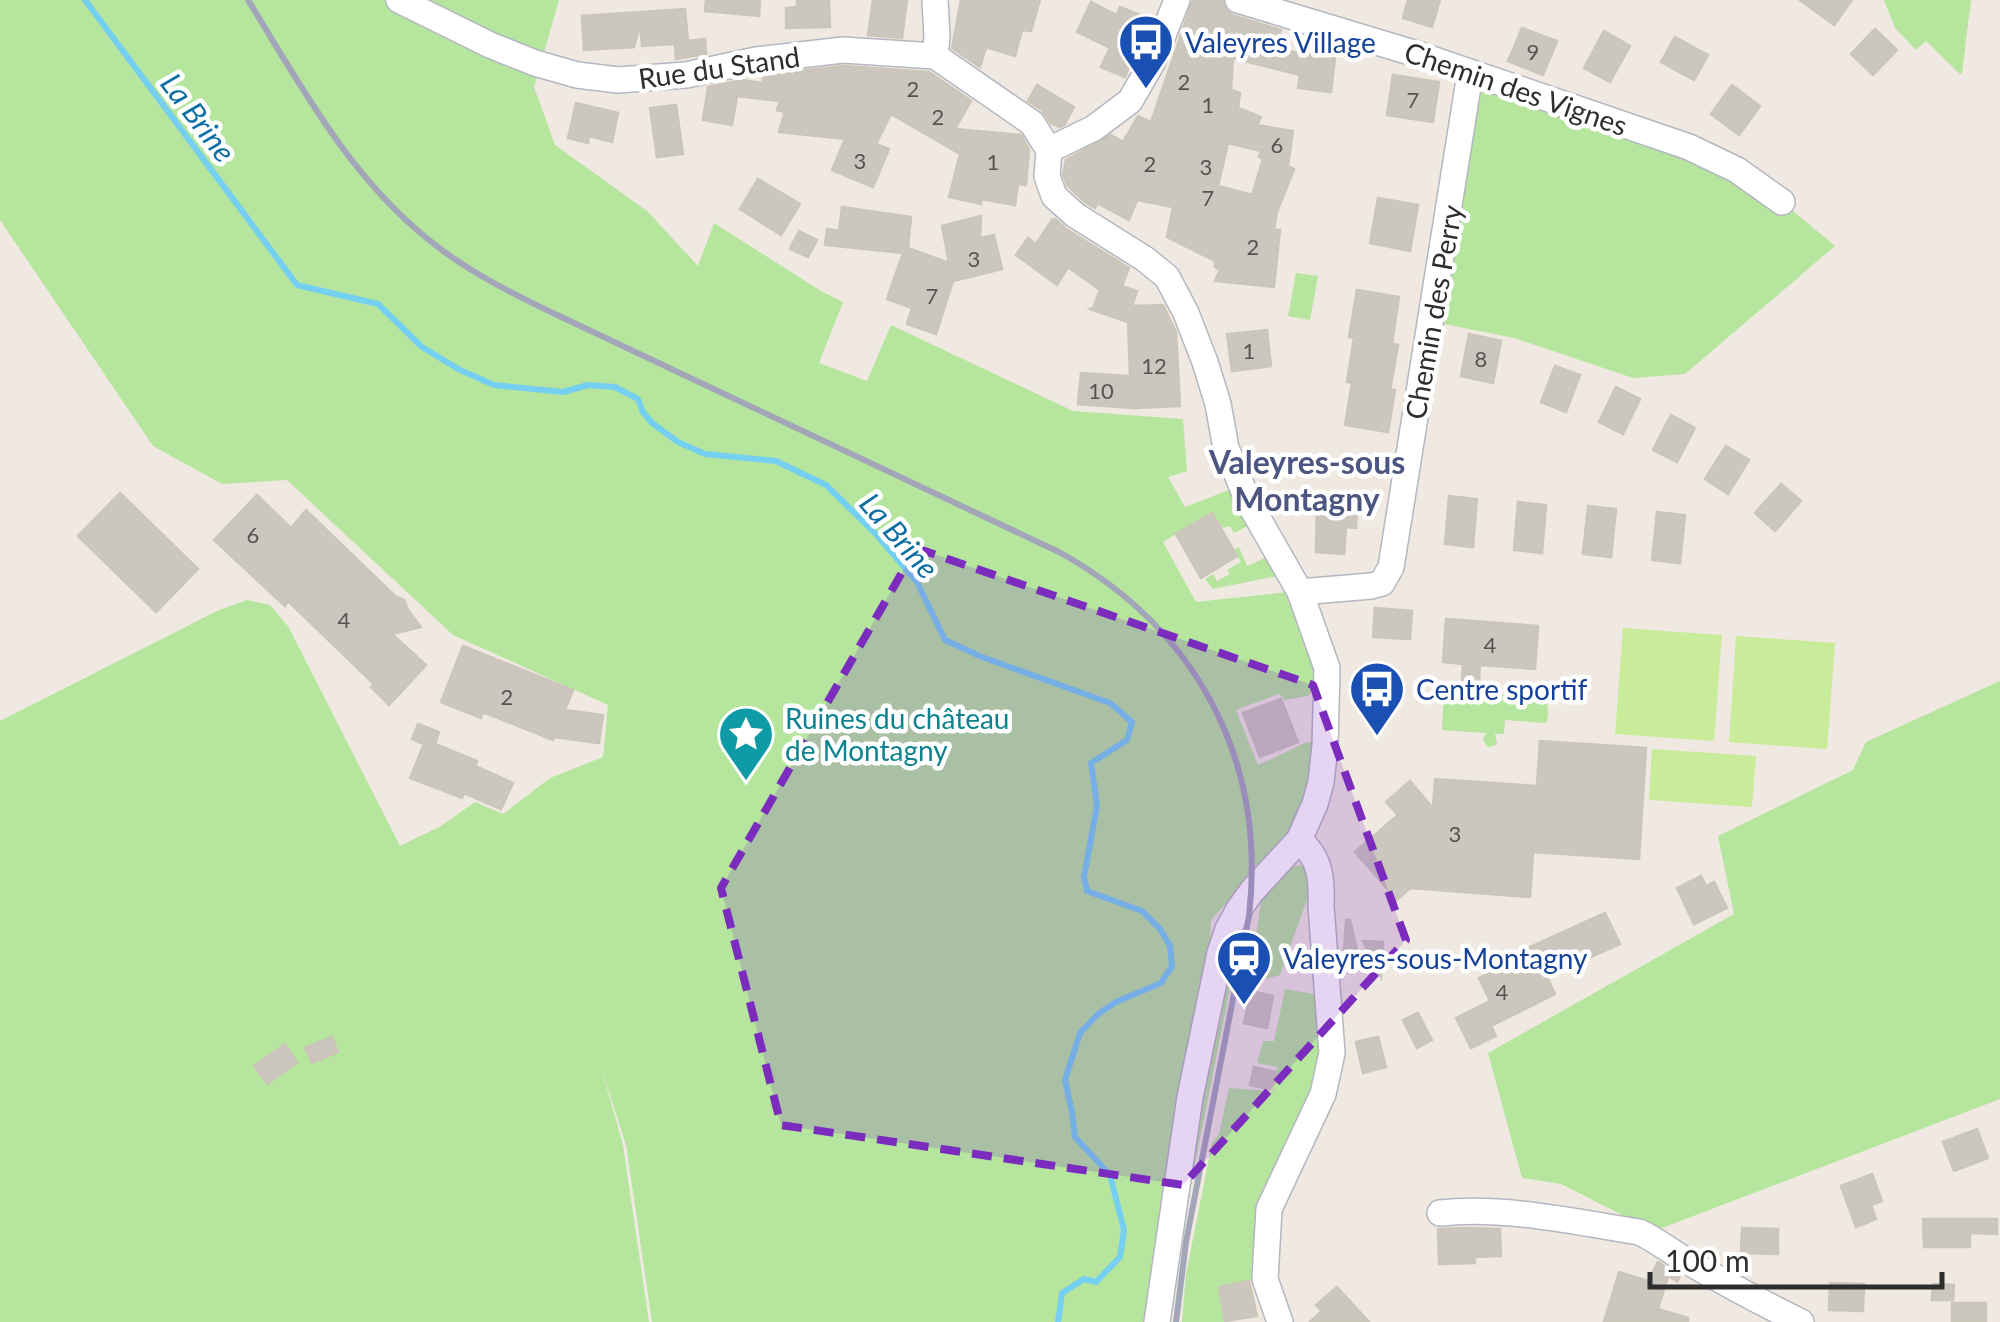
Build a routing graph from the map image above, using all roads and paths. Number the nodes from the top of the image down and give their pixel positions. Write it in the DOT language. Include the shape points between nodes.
graph roads {
  1 [pos="399,0"];
  2 [pos="935,0"];
  3 [pos="1177,0"];
  4 [pos="1238,0"];
  5 [pos="935,56"];
  6 [pos="1470,74"];
  7 [pos="1049,150"];
  8 [pos="1782,202"];
  9 [pos="1300,592"];
  10 [pos="1298,840"];
  11 [pos="1440,1213"];
  12 [pos="1156,1322"];
  13 [pos="1280,1322"];
  14 [pos="1801,1322"];
  1 -- 5 [label="street, Rue du Stand" via="490,45 577,76 686,75 843,50"];
  2 -- 5 [label="street"];
  3 -- 7 [label="street" via="1130,101"];
  4 -- 6 [label="street, Chemin des Vignes"];
  5 -- 7 [label="street" via="1032,123"];
  6 -- 8 [label="street, Chemin des Vignes" via="1689,147"];
  6 -- 9 [label="street, Chemin des Perry" via="1391,567 1382,583"];
  7 -- 9 [label="street" via="1054,196 1168,277 1205,362 1226,448"];
  9 -- 10 [label="street" via="1327,668 1321,782"];
  10 -- 12 [label="street" via="1239,909 1220,953 1190,1096"];
  10 -- 13 [label="street" via="1316,860 1322,883 1332,1052 1323,1094 1269,1209 1264,1279"];
  11 -- 14 [label="street" via="1468,1210 1639,1232"];
}
